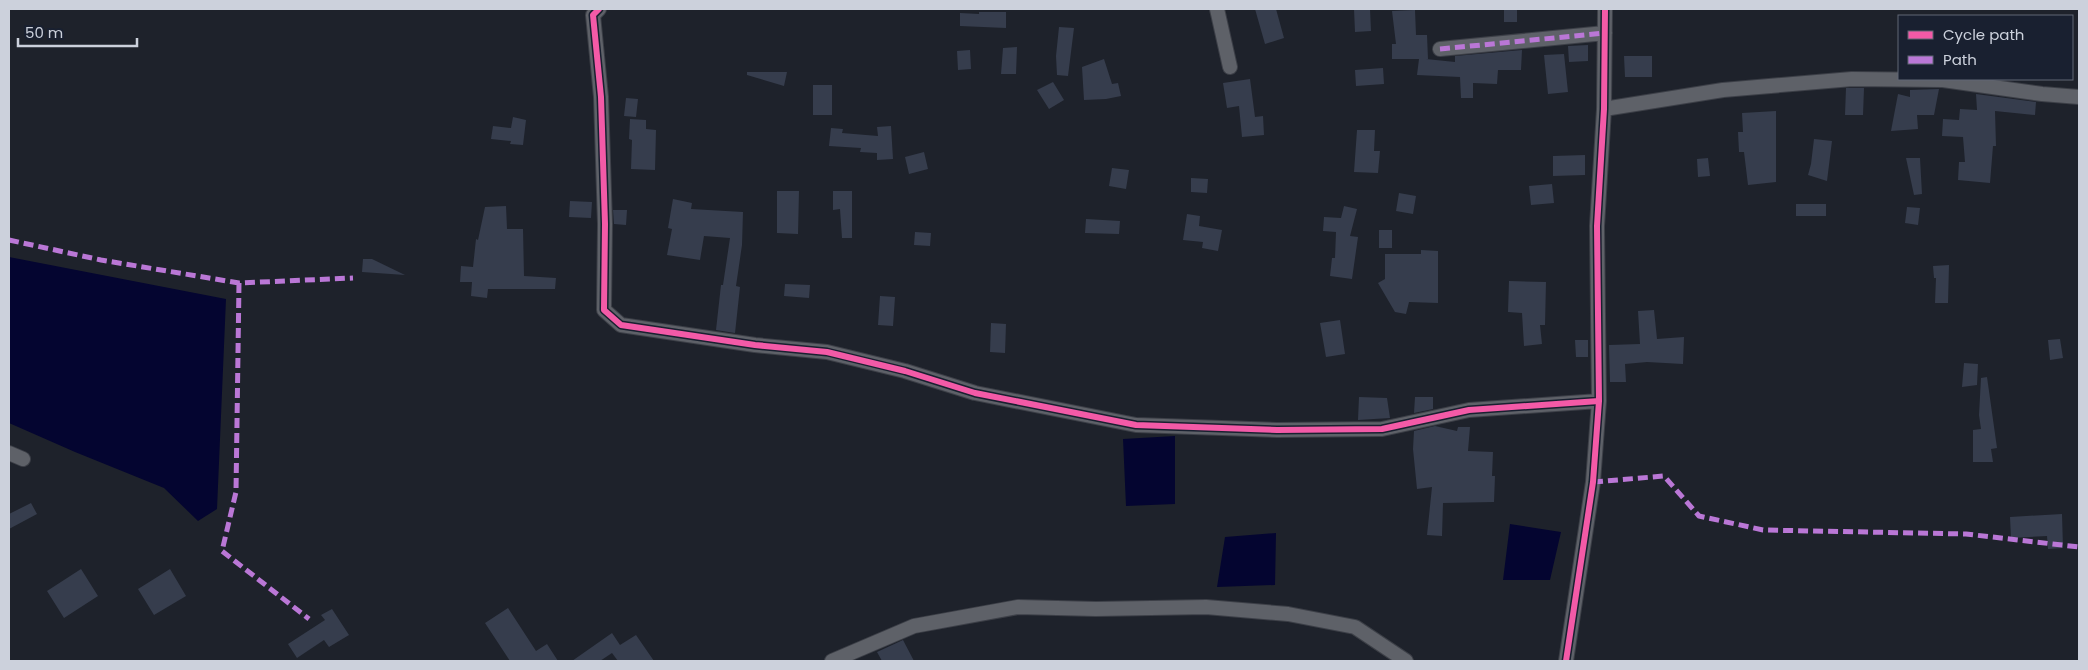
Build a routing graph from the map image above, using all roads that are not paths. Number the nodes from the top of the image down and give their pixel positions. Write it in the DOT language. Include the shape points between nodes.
graph roads {
  1 [pos="599,9"];
  2 [pos="1217,9"];
  3 [pos="1605,9"];
  4 [pos="1605,33"];
  5 [pos="1440,49"];
  6 [pos="1230,67"];
  7 [pos="1898,80"];
  8 [pos="1943,80"];
  9 [pos="2079,97"];
  10 [pos="1604,109"];
  11 [pos="1599,401"];
  12 [pos="9,453"];
  13 [pos="23,459"];
  14 [pos="832,661"];
  15 [pos="1406,661"];
  16 [pos="1566,661"];
  1 -- 11 [label="street" via="593,15 601,97 604,310 621,325 827,352 905,371 975,393 1136,425 1278,430 1382,429 1469,410"];
  2 -- 6 [label="street"];
  3 -- 4 [label="street"];
  4 -- 5 [label="street"];
  4 -- 10 [label="street"];
  7 -- 10 [label="street" via="1852,79 1723,90"];
  8 -- 9 [label="street"];
  10 -- 11 [label="street" via="1596,226"];
  11 -- 16 [label="street" via="1593,482"];
  12 -- 13 [label="street"];
  14 -- 15 [label="street" via="914,626 1018,606 1096,609 1206,607 1288,614 1355,627"];
}
